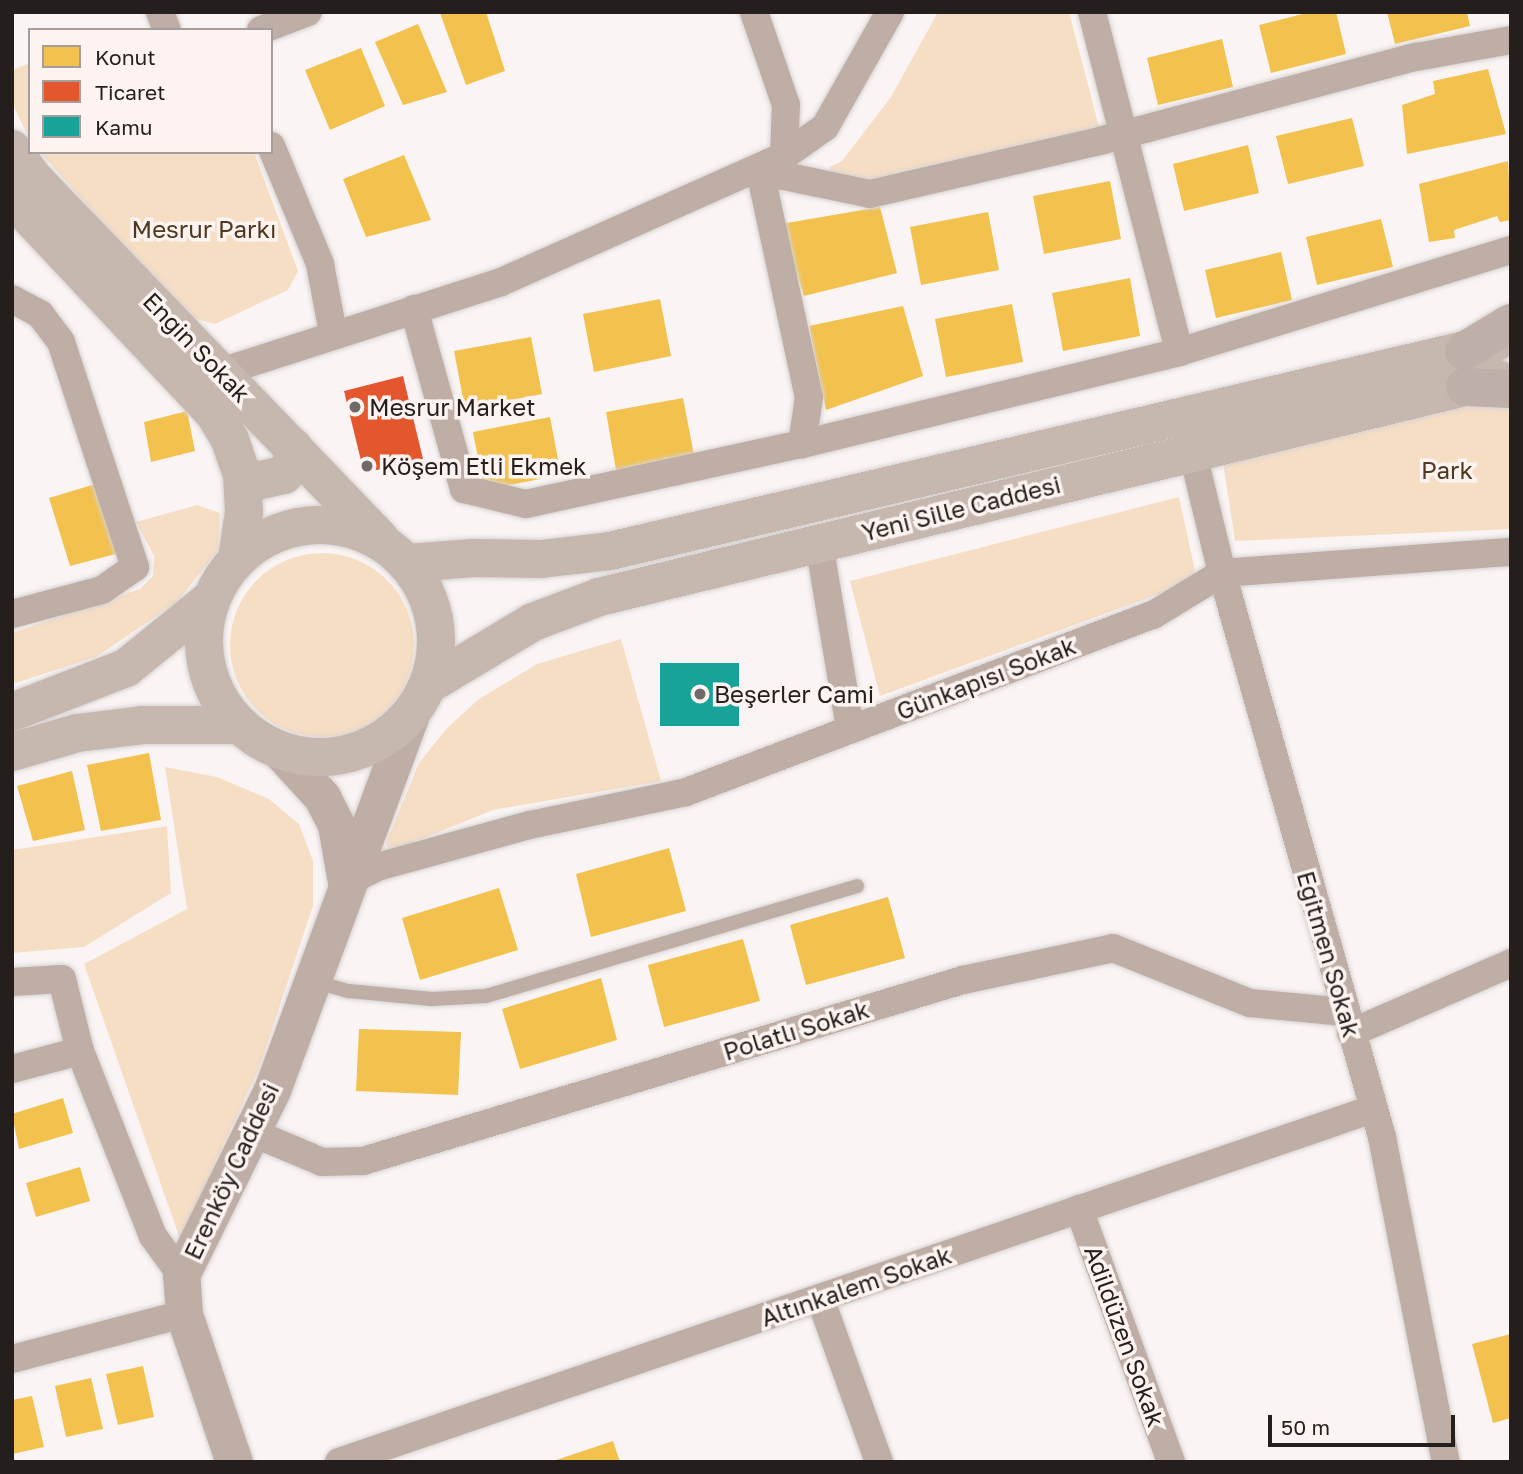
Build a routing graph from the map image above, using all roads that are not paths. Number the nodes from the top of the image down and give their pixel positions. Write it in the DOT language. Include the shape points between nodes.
graph roads {
  1 [pos="309,12"];
  2 [pos="754,12"];
  3 [pos="890,12"];
  4 [pos="1091,12"];
  5 [pos="266,28"];
  6 [pos="1511,40"];
  7 [pos="1125,135"];
  8 [pos="12,149"];
  9 [pos="273,151"];
  10 [pos="785,156"];
  11 [pos="760,171"];
  12 [pos="12,198"];
  13 [pos="1511,250"];
  14 [pos="12,299"];
  15 [pos="414,309"];
  16 [pos="1511,323"];
  17 [pos="333,334"];
  18 [pos="1511,339"];
  19 [pos="1179,352"];
  20 [pos="1465,369"];
  21 [pos="221,372"];
  22 [pos="1511,376"];
  23 [pos="1511,388"];
  24 [pos="802,444"];
  25 [pos="293,447"];
  26 [pos="1192,450"];
  27 [pos="242,474"];
  28 [pos="819,543"];
  29 [pos="1511,552"];
  30 [pos="396,553"];
  31 [pos="237,559"];
  32 [pos="1222,573"];
  33 [pos="212,597"];
  34 [pos="12,614"];
  35 [pos="419,700"];
  36 [pos="12,712"];
  37 [pos="239,725"];
  38 [pos="850,729"];
  39 [pos="279,750"];
  40 [pos="12,752"];
  41 [pos="346,883"];
  42 [pos="857,886"];
  43 [pos="1511,963"];
  44 [pos="311,980"];
  45 [pos="12,982"];
  46 [pos="1348,1023"];
  47 [pos="80,1051"];
  48 [pos="12,1069"];
  49 [pos="1373,1109"];
  50 [pos="251,1132"];
  51 [pos="1079,1209"];
  52 [pos="181,1275"];
  53 [pos="820,1298"];
  54 [pos="184,1314"];
  55 [pos="12,1359"];
  56 [pos="234,1462"];
  57 [pos="339,1462"];
  58 [pos="879,1462"];
  59 [pos="1171,1462"];
  60 [pos="1446,1462"];
  1 -- 5 [label="street"];
  2 -- 10 [label="street" via="786,104"];
  3 -- 10 [label="street" via="825,127"];
  4 -- 7 [label="street"];
  6 -- 7 [label="street" via="1416,57"];
  7 -- 11 [label="street" via="870,194"];
  7 -- 19 [label="street"];
  8 -- 21 [label="main road, Engin Sokak" via="34,179"];
  9 -- 17 [label="street" via="320,264"];
  10 -- 11 [label="street"];
  11 -- 15 [label="street" via="501,282"];
  11 -- 24 [label="street" via="809,397"];
  12 -- 27 [label="main road, Engin Sokak" via="214,414 230,440"];
  13 -- 19 [label="street"];
  14 -- 34 [label="street" via="40,314 61,342 135,567 102,590"];
  15 -- 17 [label="street"];
  15 -- 24 [label="street" via="464,489 478,496 526,504 559,500"];
  16 -- 20 [label="main road"];
  17 -- 21 [label="street"];
  18 -- 20 [label="main road, Yeni Sille Caddesi"];
  19 -- 24 [label="street"];
  20 -- 22 [label="main road, Yeni Sille Caddesi"];
  20 -- 23 [label="main road"];
  20 -- 26 [label="main road, Yeni Sille Caddesi"];
  20 -- 30 [label="main road, Yeni Sille Caddesi" via="610,551 541,559"];
  21 -- 25 [label="main road, Engin Sokak"];
  25 -- 27 [label="main road" via="292,463 284,475 264,481"];
  25 -- 30 [label="main road, Engin Sokak"];
  26 -- 28 [label="main road, Yeni Sille Caddesi"];
  26 -- 32 [label="street, Eğitmen Sokak"];
  27 -- 31 [label="main road, Engin Sokak" via="244,512"];
  28 -- 35 [label="main road, Yeni Sille Caddesi" via="599,597 533,622"];
  28 -- 38 [label="street"];
  29 -- 32 [label="street, Günkapısı Sokak"];
  30 -- 31 [label="main road" via="355,529 313,525 262,539"];
  30 -- 35 [label="main road" via="426,591 436,621 437,654"];
  31 -- 33 [label="main road"];
  32 -- 38 [label="street, Günkapısı Sokak" via="1153,615"];
  32 -- 46 [label="street, Eğitmen Sokak"];
  33 -- 36 [label="main road" via="126,668"];
  33 -- 37 [label="main road" via="204,631 206,665 218,698"];
  35 -- 39 [label="main road" via="383,740 350,754 314,758"];
  35 -- 41 [label="street, Erenköy Caddesi"];
  37 -- 39 [label="main road"];
  37 -- 40 [label="main road" via="143,725 78,733"];
  38 -- 41 [label="street, Günkapısı Sokak" via="686,792 530,825 377,867"];
  39 -- 41 [label="street" via="322,797 336,825"];
  41 -- 44 [label="street, Erenköy Caddesi"];
  42 -- 44 [label="lane" via="486,996 432,999 349,990"];
  43 -- 46 [label="street"];
  44 -- 50 [label="street, Erenköy Caddesi" via="272,1090"];
  45 -- 47 [label="street" via="62,979"];
  46 -- 49 [label="street, Eğitmen Sokak"];
  46 -- 50 [label="street, Polatlı Sokak" via="1251,1003 1113,948 963,980 363,1161 322,1162"];
  47 -- 48 [label="street"];
  47 -- 52 [label="street" via="153,1236"];
  49 -- 51 [label="street, Altınkalem Sokak"];
  49 -- 60 [label="street, Eğitmen Sokak"];
  50 -- 52 [label="street, Erenköy Caddesi"];
  51 -- 53 [label="street, Altınkalem Sokak"];
  51 -- 59 [label="street, Adildüzen Sokak"];
  52 -- 54 [label="street, Erenköy Caddesi"];
  53 -- 57 [label="street, Altınkalem Sokak"];
  53 -- 58 [label="street"];
  54 -- 55 [label="street"];
  54 -- 56 [label="street, Erenköy Caddesi"];
}
